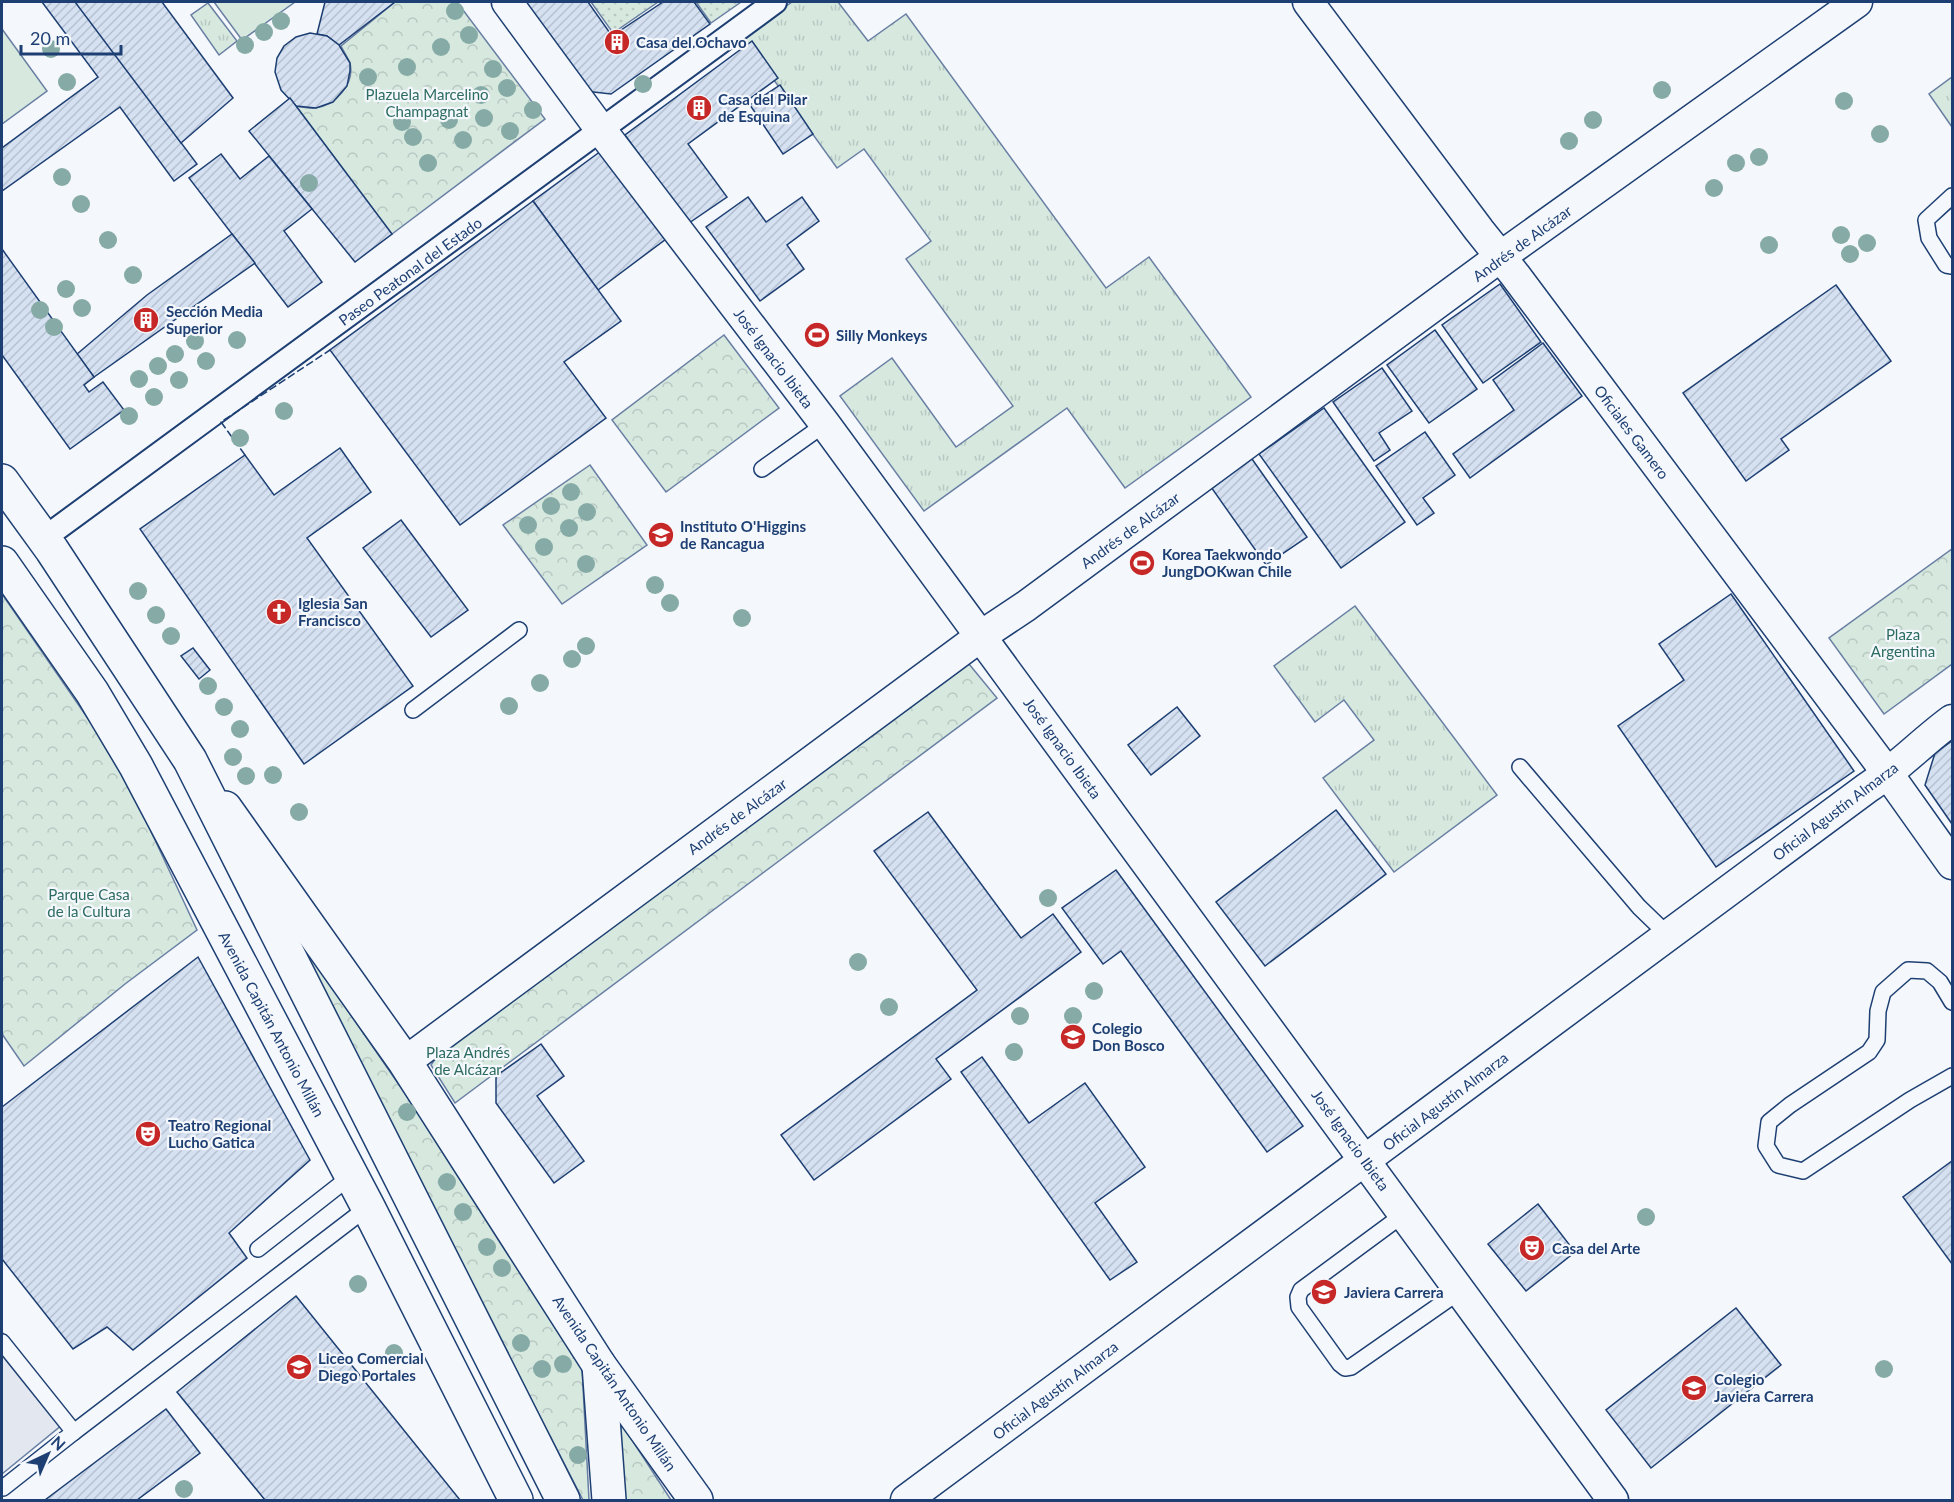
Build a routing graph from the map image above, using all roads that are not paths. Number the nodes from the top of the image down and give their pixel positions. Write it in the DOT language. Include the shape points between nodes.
graph roads {
  1 [pos="507,2"];
  2 [pos="775,2"];
  3 [pos="1308,2"];
  4 [pos="1857,2"];
  5 [pos="601,130"];
  6 [pos="1953,196"];
  7 [pos="1500,257"];
  8 [pos="1953,266"];
  9 [pos="825,424"];
  10 [pos="762,469"];
  11 [pos="7,500"];
  12 [pos="47,545"];
  13 [pos="2,564"];
  14 [pos="519,630"];
  15 [pos="981,636"];
  16 [pos="412,710"];
  17 [pos="1953,720"];
  18 [pos="190,760"];
  19 [pos="1520,767"];
  20 [pos="1888,774"];
  21 [pos="1953,864"];
  22 [pos="1668,935"];
  23 [pos="1953,1002"];
  24 [pos="405,1062"];
  25 [pos="1953,1076"];
  26 [pos="1365,1160"];
  27 [pos="351,1176"];
  28 [pos="368,1207"];
  29 [pos="1404,1214"];
  30 [pos="258,1249"];
  31 [pos="1460,1291"];
  32 [pos="2,1341"];
  33 [pos="599,1365"];
  34 [pos="74,1432"];
  35 [pos="2,1488"];
  36 [pos="516,1500"];
  37 [pos="563,1500"];
  38 [pos="609,1500"];
  39 [pos="696,1500"];
  40 [pos="906,1500"];
  41 [pos="1613,1500"];
  1 -- 5 [label="street, José Ignacio Ibieta"];
  2 -- 5 [label="street, Paseo Peatonal del Estado"];
  3 -- 7 [label="street, Oficiales Gamero"];
  4 -- 7 [label="street, Andrés de Alcázar"];
  5 -- 9 [label="street, José Ignacio Ibieta"];
  5 -- 12 [label="street, Paseo Peatonal del Estado"];
  6 -- 8 [label="lane" via="1926,220 1929,238 1946,265"];
  7 -- 15 [label="street, Andrés de Alcázar"];
  7 -- 20 [label="street, Oficiales Gamero"];
  9 -- 10 [label="lane"];
  9 -- 15 [label="street, José Ignacio Ibieta"];
  11 -- 12 [label="main road, Avenida Capitán Antonio Millán"];
  12 -- 13 [label="main road"];
  12 -- 18 [label="main road, Avenida Capitán Antonio Millán"];
  13 -- 27 [label="main road, Avenida Capitán Antonio Millán" via="92,692 136,766"];
  14 -- 16 [label="lane"];
  15 -- 24 [label="street, Andrés de Alcázar"];
  15 -- 26 [label="street, José Ignacio Ibieta"];
  17 -- 20 [label="street, Oficial Agustín Almarza" via="1924,740"];
  18 -- 24 [label="main road, Avenida Capitán Antonio Millán"];
  18 -- 37 [label="main road, Avenida Capitán Antonio Millán"];
  19 -- 22 [label="lane"];
  20 -- 21 [label="street, Oficiales Gamero"];
  20 -- 22 [label="street, Oficial Agustín Almarza"];
  22 -- 26 [label="street, Oficial Agustín Almarza"];
  23 -- 25 [label="lane" via="1927,971 1908,970 1882,992 1877,1040 1869,1052 1769,1122 1766,1146 1778,1165 1803,1171"];
  24 -- 33 [label="main road, Avenida Capitán Antonio Millán"];
  26 -- 29 [label="street, José Ignacio Ibieta"];
  26 -- 40 [label="street, Oficial Agustín Almarza"];
  27 -- 28 [label="main road, Avenida Capitán Antonio Millán"];
  27 -- 30 [label="lane"];
  28 -- 34 [label="lane"];
  28 -- 36 [label="main road, Avenida Capitán Antonio Millán"];
  29 -- 31 [label="street, José Ignacio Ibieta"];
  29 -- 31 [label="lane" via="1301,1290 1298,1297 1299,1307 1340,1364 1351,1367"];
  31 -- 41 [label="street, José Ignacio Ibieta"];
  32 -- 34 [label="lane"];
  33 -- 38 [label="main road"];
  33 -- 39 [label="main road, Avenida Capitán Antonio Millán"];
  34 -- 35 [label="lane"];
}
